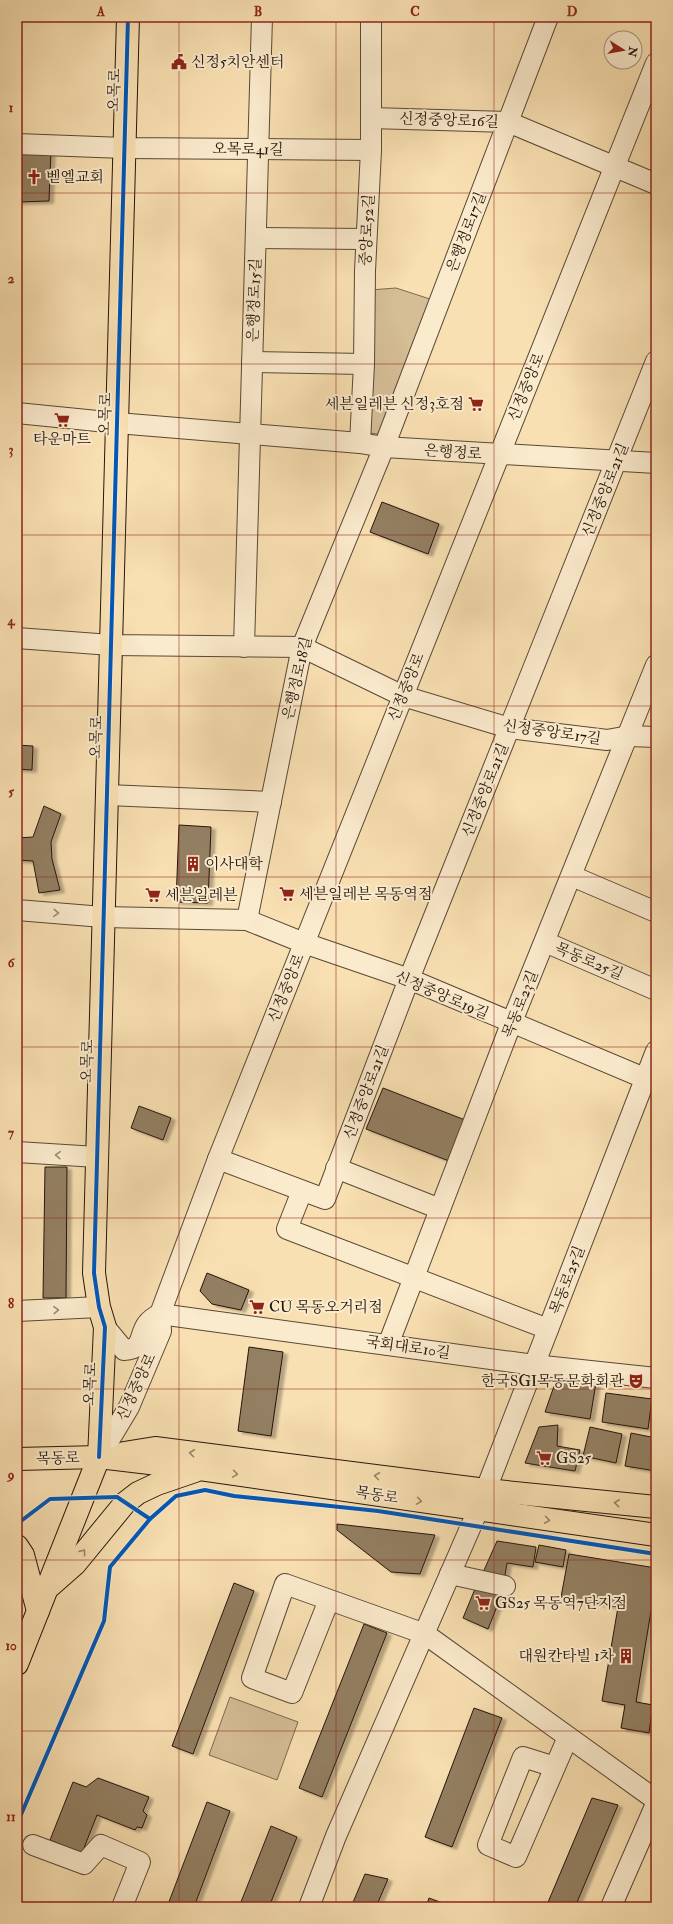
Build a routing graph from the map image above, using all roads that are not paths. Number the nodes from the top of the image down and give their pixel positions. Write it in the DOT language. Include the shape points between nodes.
graph roads {
  1 [pos="128,17"];
  2 [pos="262,17"];
  3 [pos="371,17"];
  4 [pos="548,17"];
  5 [pos="656,63"];
  6 [pos="371,118"];
  7 [pos="508,122"];
  8 [pos="17,144"];
  9 [pos="124,148"];
  10 [pos="258,149"];
  11 [pos="371,150"];
  12 [pos="614,168"];
  13 [pos="656,184"];
  14 [pos="256,238"];
  15 [pos="366,239"];
  16 [pos="656,361"];
  17 [pos="252,362"];
  18 [pos="364,364"];
  19 [pos="17,413"];
  20 [pos="116,423"];
  21 [pos="250,434"];
  22 [pos="360,443"];
  23 [pos="384,447"];
  24 [pos="499,455"];
  25 [pos="616,461"];
  26 [pos="656,463"];
  27 [pos="17,638"];
  28 [pos="110,645"];
  29 [pos="244,647"];
  30 [pos="302,647"];
  31 [pos="656,665"];
  32 [pos="403,696"];
  33 [pos="510,728"];
  34 [pos="629,736"];
  35 [pos="656,737"];
  36 [pos="107,795"];
  37 [pos="271,802"];
  38 [pos="572,876"];
  39 [pos="17,910"];
  40 [pos="656,912"];
  41 [pos="103,916"];
  42 [pos="247,920"];
  43 [pos="545,942"];
  44 [pos="304,943"];
  45 [pos="409,979"];
  46 [pos="656,990"];
  47 [pos="511,1024"];
  48 [pos="656,1051"];
  49 [pos="651,1081"];
  50 [pos="17,1152"];
  51 [pos="97,1157"];
  52 [pos="218,1160"];
  53 [pos="336,1168"];
  54 [pos="302,1191"];
  55 [pos="440,1209"];
  56 [pos="413,1278"];
  57 [pos="17,1311"];
  58 [pos="160,1314"];
  59 [pos="102,1317"];
  60 [pos="548,1329"];
  61 [pos="388,1345"];
  62 [pos="534,1365"];
  63 [pos="656,1378"];
  64 [pos="99,1458"];
  65 [pos="17,1459"];
  66 [pos="200,1469"];
  67 [pos="486,1490"];
  68 [pos="656,1507"];
  69 [pos="478,1510"];
  70 [pos="656,1535"];
  71 [pos="17,1546"];
  72 [pos="450,1574"];
  73 [pos="505,1586"];
  74 [pos="46,1590"];
  75 [pos="329,1600"];
  76 [pos="38,1611"];
  77 [pos="425,1634"];
  78 [pos="17,1664"];
  79 [pos="568,1737"];
  80 [pos="555,1767"];
  81 [pos="656,1800"];
  82 [pos="656,1804"];
  83 [pos="33,1845"];
  84 [pos="122,1907"];
  85 [pos="309,1907"];
  86 [pos="611,1907"];
  1 -- 9 [label="main road, 오목로"];
  2 -- 10 [label="street, 은행정로15길"];
  3 -- 6 [label="street, 중앙로52길"];
  4 -- 7 [label="street, 은행정로17길"];
  5 -- 12 [label="street, 신정중앙로"];
  6 -- 7 [label="street, 신정중앙로16길"];
  6 -- 11 [label="street, 중앙로52길"];
  7 -- 12 [label="street, 신정중앙로16길"];
  7 -- 23 [label="street, 은행정로17길"];
  8 -- 9 [label="street, 오목로41길"];
  9 -- 10 [label="street, 오목로41길"];
  9 -- 20 [label="main road, 오목로"];
  10 -- 11 [label="street, 오목로41길"];
  10 -- 14 [label="street, 은행정로15길"];
  11 -- 15 [label="street, 중앙로52길"];
  12 -- 13 [label="street"];
  12 -- 24 [label="street, 신정중앙로"];
  14 -- 15 [label="street, 은행정로15길"];
  14 -- 17 [label="street, 은행정로15길"];
  15 -- 18 [label="street, 중앙로52길"];
  16 -- 25 [label="street, 신정중앙로21길"];
  17 -- 18 [label="street, 은행정로15길"];
  17 -- 21 [label="street, 은행정로15길"];
  18 -- 22 [label="street, 중앙로52길"];
  19 -- 20 [label="street, 은행정로"];
  20 -- 21 [label="street, 은행정로"];
  20 -- 28 [label="main road, 오목로"];
  21 -- 22 [label="street, 은행정로"];
  21 -- 29 [label="street"];
  22 -- 23 [label="street, 은행정로"];
  23 -- 24 [label="street, 은행정로"];
  23 -- 30 [label="street, 은행정로18길"];
  24 -- 25 [label="street, 은행정로"];
  24 -- 32 [label="street, 신정중앙로"];
  25 -- 26 [label="street, 은행정로"];
  25 -- 33 [label="street, 신정중앙로21길"];
  27 -- 28 [label="street"];
  28 -- 29 [label="street"];
  28 -- 36 [label="main road, 오목로"];
  29 -- 30 [label="street"];
  30 -- 32 [label="street, 신정중앙로17길"];
  30 -- 37 [label="street, 은행정로18길"];
  31 -- 34 [label="street, 목동로23길"];
  32 -- 33 [label="street, 신정중앙로17길"];
  32 -- 44 [label="street, 신정중앙로"];
  33 -- 34 [label="street, 신정중앙로17길" via="607,740"];
  33 -- 45 [label="street, 신정중앙로21길"];
  34 -- 35 [label="street, 신정중앙로17길"];
  34 -- 38 [label="street, 목동로23길"];
  36 -- 37 [label="street"];
  36 -- 41 [label="main road, 오목로"];
  37 -- 42 [label="street, 은행정로18길"];
  38 -- 40 [label="street"];
  38 -- 43 [label="street, 목동로23길"];
  39 -- 41 [label="street, one-way"];
  41 -- 42 [label="street"];
  41 -- 51 [label="main road, 오목로"];
  42 -- 44 [label="street, 신정중앙로19길"];
  43 -- 46 [label="street, 목동로25길"];
  43 -- 47 [label="street, 목동로23길"];
  44 -- 45 [label="street, 신정중앙로19길"];
  44 -- 52 [label="street, 신정중앙로"];
  45 -- 47 [label="street, 신정중앙로19길"];
  45 -- 53 [label="street, 신정중앙로21길"];
  47 -- 49 [label="street, 신정중앙로19길"];
  47 -- 55 [label="street, 목동로23길"];
  48 -- 49 [label="street, 목동로25길"];
  49 -- 60 [label="street, 목동로25길"];
  51 -- 50 [label="street, one-way"];
  51 -- 59 [label="main road, 오목로" via="94,1273"];
  52 -- 54 [label="street, 신정중앙로21길"];
  52 -- 58 [label="street, 신정중앙로"];
  53 -- 54 [label="street, 신정중앙로21길" via="325,1199"];
  53 -- 55 [label="street"];
  54 -- 56 [label="street" via="288,1229"];
  55 -- 56 [label="street, 목동로23길"];
  56 -- 60 [label="street"];
  56 -- 61 [label="street, 목동로23길"];
  57 -- 59 [label="street, one-way"];
  58 -- 59 [label="street, 신정중앙로" via="147,1323 138,1345 132,1350 124,1350"];
  58 -- 61 [label="street, 국회대로10길"];
  58 -- 64 [label="street, 신정중앙로" via="162,1332 129,1407"];
  59 -- 64 [label="main road, 오목로"];
  60 -- 62 [label="street, 목동로25길"];
  61 -- 62 [label="street, 국회대로10길"];
  62 -- 63 [label="street, 국회대로10길"];
  62 -- 67 [label="street, 목동로25길"];
  64 -- 65 [label="main road, 목동로"];
  64 -- 66 [label="main road, 목동로"];
  67 -- 64 [label="main road, 목동로, one-way" via="155,1448"];
  64 -- 74 [label="main road, 오목로"];
  66 -- 69 [label="main road, 목동로, one-way"];
  74 -- 66 [label="main road, one-way" via="74,1564 125,1503 138,1493"];
  68 -- 67 [label="main road, 목동로, one-way"];
  67 -- 69 [label="street, 목동로25길"];
  69 -- 70 [label="main road, 목동로, one-way"];
  69 -- 72 [label="street, 목동로25길"];
  71 -- 76 [label="main road" via="23,1555"];
  72 -- 73 [label="street"];
  72 -- 77 [label="street, 목동로25길"];
  74 -- 76 [label="main road, 오목로"];
  75 -- 75 [label="street" via="285,1584 252,1678 292,1693"];
  75 -- 77 [label="street"];
  76 -- 78 [label="main road, 오목로"];
  77 -- 79 [label="street"];
  77 -- 85 [label="street, 목동로25길" via="336,1836"];
  79 -- 80 [label="street"];
  79 -- 81 [label="street"];
  80 -- 80 [label="street" via="516,1857 488,1844 523,1757"];
  82 -- 86 [label="street"];
  83 -- 84 [label="street" via="84,1864 101,1845 140,1862"];
}
